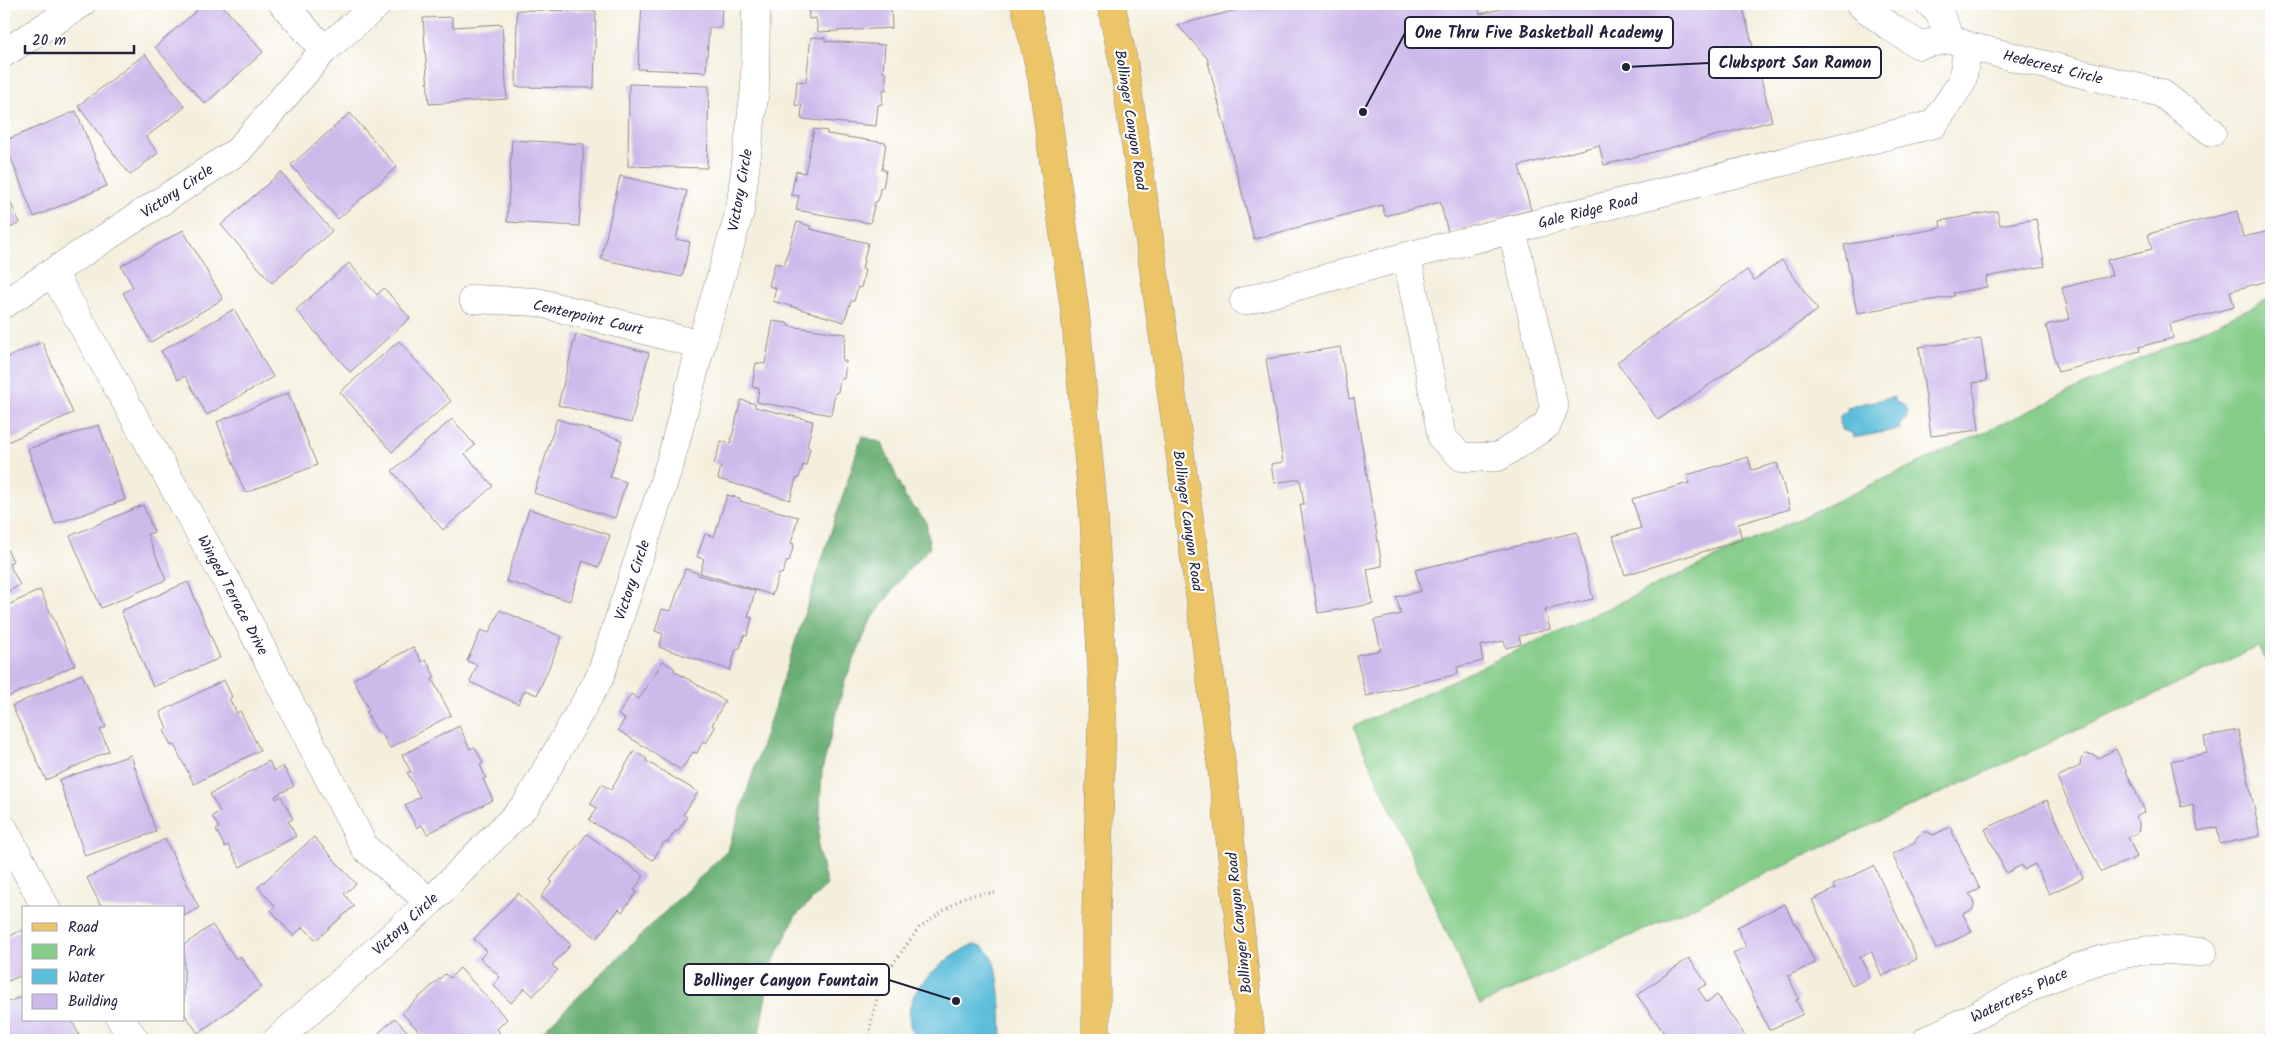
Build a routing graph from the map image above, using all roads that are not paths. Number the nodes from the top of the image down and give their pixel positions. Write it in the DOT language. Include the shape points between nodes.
graph roads {
  1 [pos="81,4"];
  2 [pos="283,4"];
  3 [pos="378,4"];
  4 [pos="756,4"];
  5 [pos="1025,4"];
  6 [pos="1111,4"];
  7 [pos="1860,4"];
  8 [pos="1930,4"];
  9 [pos="1959,42"];
  10 [pos="324,50"];
  11 [pos="4,52"];
  12 [pos="2212,132"];
  13 [pos="1512,230"];
  14 [pos="1407,256"];
  15 [pos="53,273"];
  16 [pos="473,299"];
  17 [pos="1244,301"];
  18 [pos="4,304"];
  19 [pos="700,344"];
  20 [pos="4,829"];
  21 [pos="430,902"];
  22 [pos="45,906"];
  23 [pos="2203,952"];
  24 [pos="122,1022"];
  25 [pos="1939,1038"];
  26 [pos="135,1040"];
  27 [pos="277,1040"];
  28 [pos="1096,1040"];
  29 [pos="1251,1040"];
  1 -- 11 [label="street"];
  2 -- 10 [label="street"];
  3 -- 10 [label="street, Victory Circle"];
  4 -- 19 [label="street, Victory Circle" via="755,88 740,211"];
  5 -- 28 [label="main road" via="1042,78 1075,312 1094,517 1103,690 1096,914"];
  6 -- 29 [label="main road, Bollinger Canyon Road" via="1124,66 1188,515 1238,893"];
  7 -- 9 [label="street" via="1919,45"];
  8 -- 9 [label="street" via="1938,10"];
  9 -- 12 [label="street, Hedecrest Circle" via="2162,93"];
  9 -- 13 [label="street, Gale Ridge Road" via="1962,82 1934,124"];
  10 -- 15 [label="street, Victory Circle" via="238,150"];
  13 -- 14 [label="street, Gale Ridge Road"];
  13 -- 14 [label="street" via="1554,407 1547,425 1498,457 1462,457 1442,438"];
  14 -- 17 [label="street, Gale Ridge Road"];
  15 -- 18 [label="street, Victory Circle"];
  15 -- 21 [label="street, Winged Terrace Drive" via="229,585 365,848"];
  16 -- 19 [label="street, Centerpoint Court" via="537,302"];
  19 -- 21 [label="street, Victory Circle" via="670,463 600,677 526,805"];
  20 -- 22 [label="street"];
  21 -- 27 [label="street, Victory Circle"];
  23 -- 25 [label="street, Watercress Place" via="2144,950 2091,961 2035,984"];
  24 -- 26 [label="street"];
}
